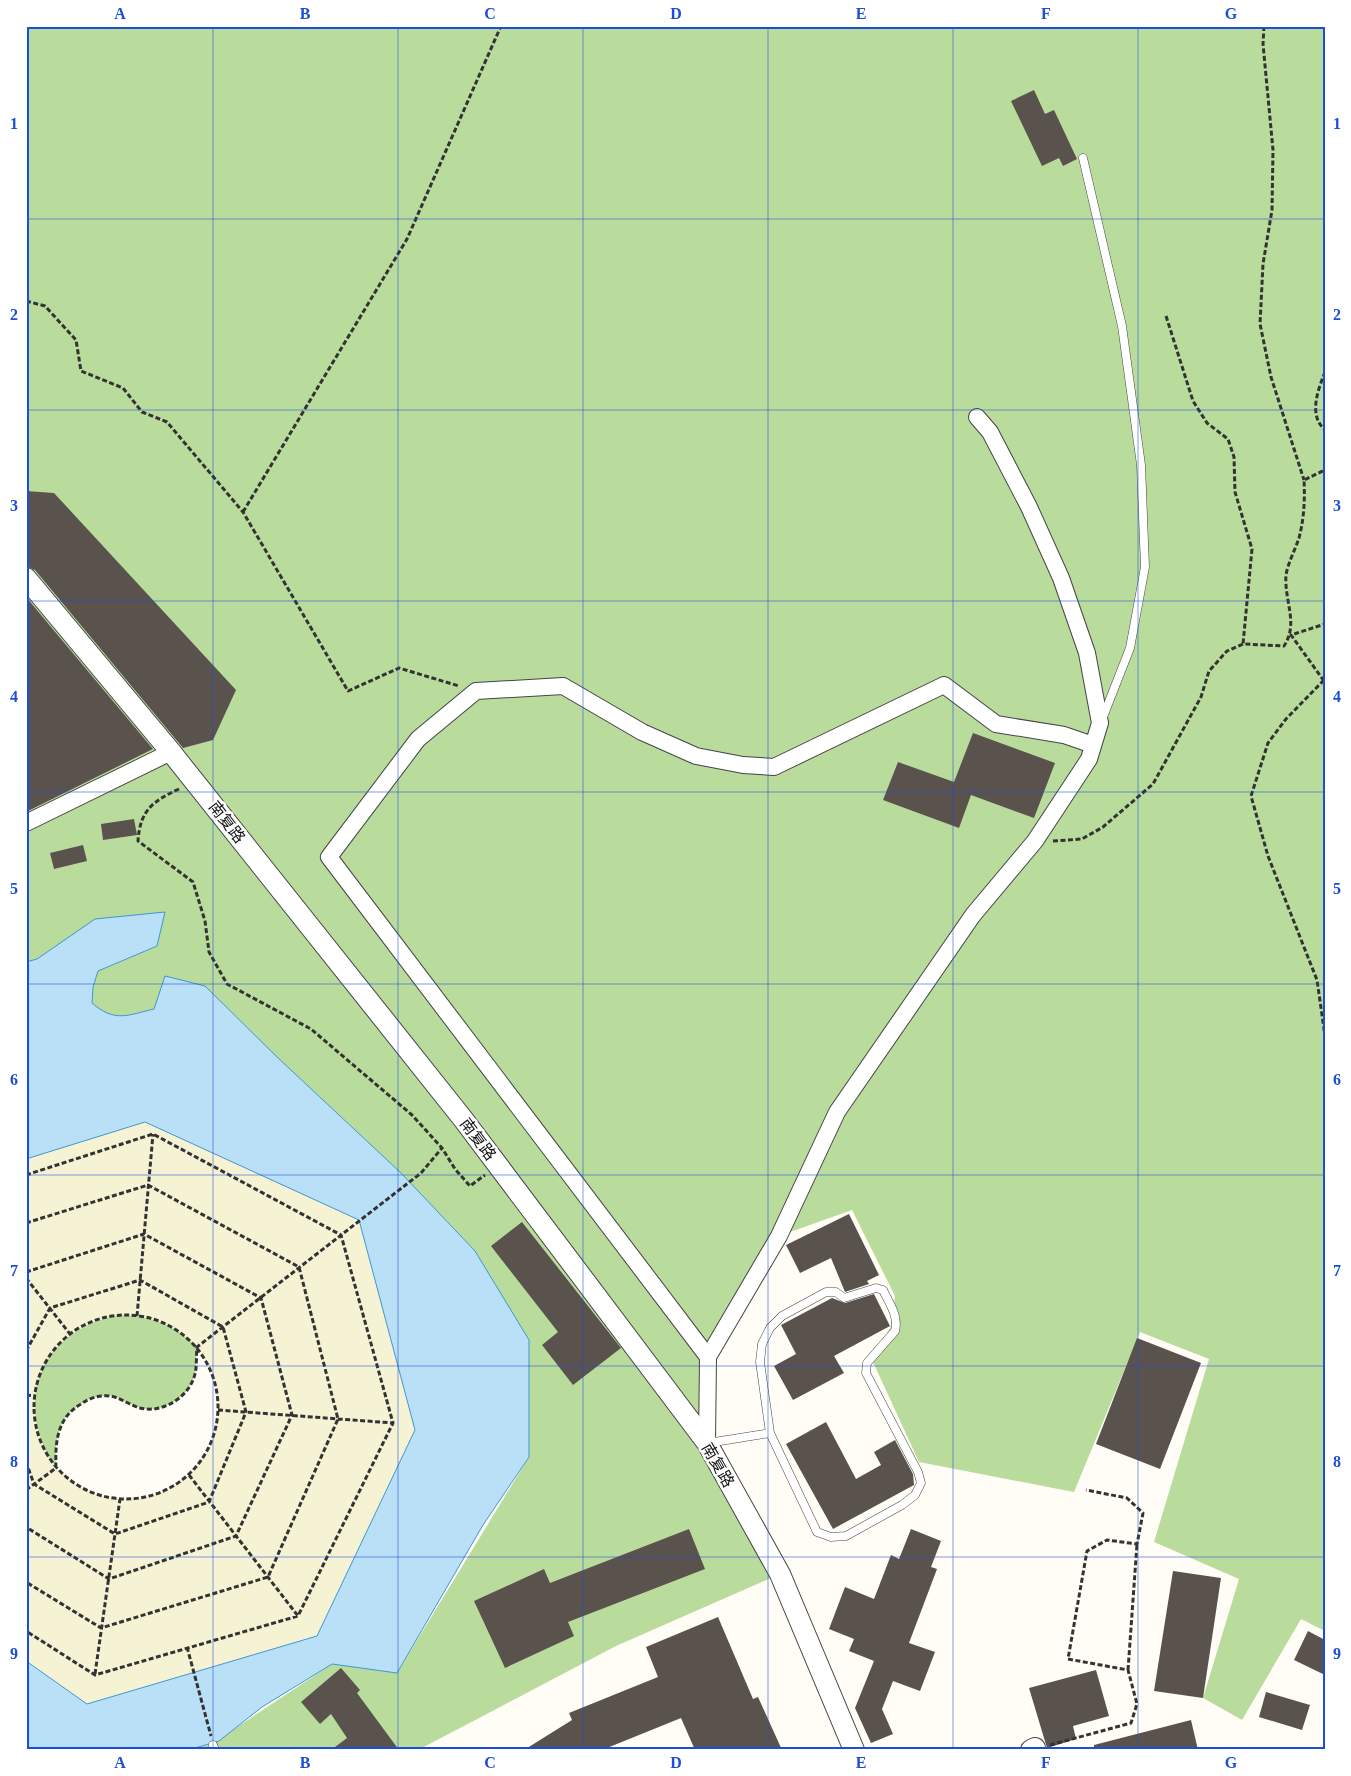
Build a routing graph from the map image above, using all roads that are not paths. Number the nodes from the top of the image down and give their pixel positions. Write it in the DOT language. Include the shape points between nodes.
graph roads {
  1 [pos="1083,158"];
  2 [pos="977,417"];
  3 [pos="26,578"];
  4 [pos="1100,723"];
  5 [pos="1093,745"];
  6 [pos="171,752"];
  7 [pos="26,823"];
  8 [pos="708,1357"];
  9 [pos="770,1433"];
  10 [pos="707,1443"];
  11 [pos="854,1750"];
  1 -- 4 [label="lane" via="1122,326 1141,465 1145,567 1130,648"];
  2 -- 4 [label="street" via="990,432 1030,506 1061,578 1087,653"];
  3 -- 6 [label="street, 南复路"];
  4 -- 5 [label="street"];
  5 -- 8 [label="street" via="1089,759 1035,841 973,915 837,1112 779,1236"];
  5 -- 8 [label="street" via="1064,735 996,724 944,686 774,766 743,765 696,756 642,732 563,686 476,691 418,739 330,856"];
  6 -- 7 [label="street"];
  6 -- 10 [label="street, 南复路" via="498,1166"];
  8 -- 10 [label="street"];
  9 -- 9 [label="lane" via="817,1532 831,1537 846,1536 902,1505 915,1494 921,1483 918,1472 866,1373 867,1363 895,1331 896,1316 883,1290 876,1288 844,1298 836,1292 826,1292 782,1316 770,1328 762,1344 760,1362"];
  9 -- 10 [label="lane"];
  10 -- 11 [label="street, 南复路" via="780,1574"];
}
